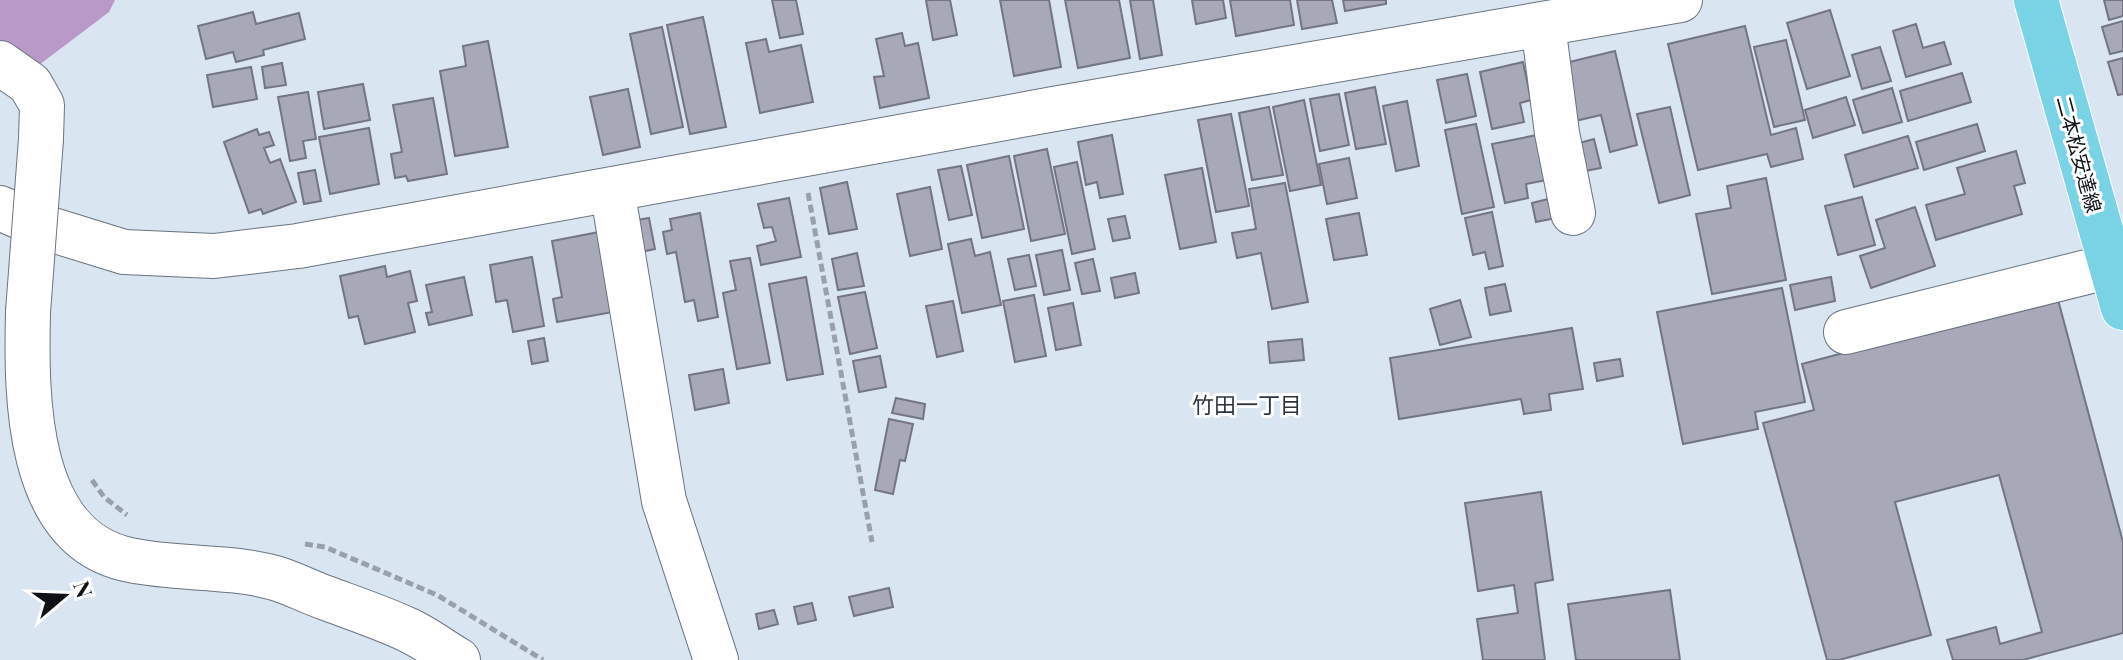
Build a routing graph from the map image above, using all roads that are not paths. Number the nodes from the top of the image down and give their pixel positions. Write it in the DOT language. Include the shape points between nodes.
graph roads {
  1 [pos="2036,0"];
  2 [pos="1671,1"];
  3 [pos="1543,25"];
  4 [pos="0,63"];
  5 [pos="612,189"];
  6 [pos="0,208"];
  7 [pos="1573,213"];
  8 [pos="2111,266"];
  9 [pos="2123,308"];
  10 [pos="1846,332"];
  11 [pos="458,660"];
  12 [pos="716,660"];
  1 -- 8 [label="main road, 二本松安達線"];
  2 -- 3 [label="street"];
  3 -- 5 [label="street"];
  3 -- 7 [label="street"];
  4 -- 11 [label="street, bridge" via="30,84 42,105 28,312 29,420 58,509 77,531 113,556 274,578 408,630"];
  5 -- 6 [label="street" via="298,246 214,256 124,252"];
  5 -- 12 [label="street" via="664,501"];
  8 -- 9 [label="main road, 二本松安達線"];
  8 -- 10 [label="street"];
}
